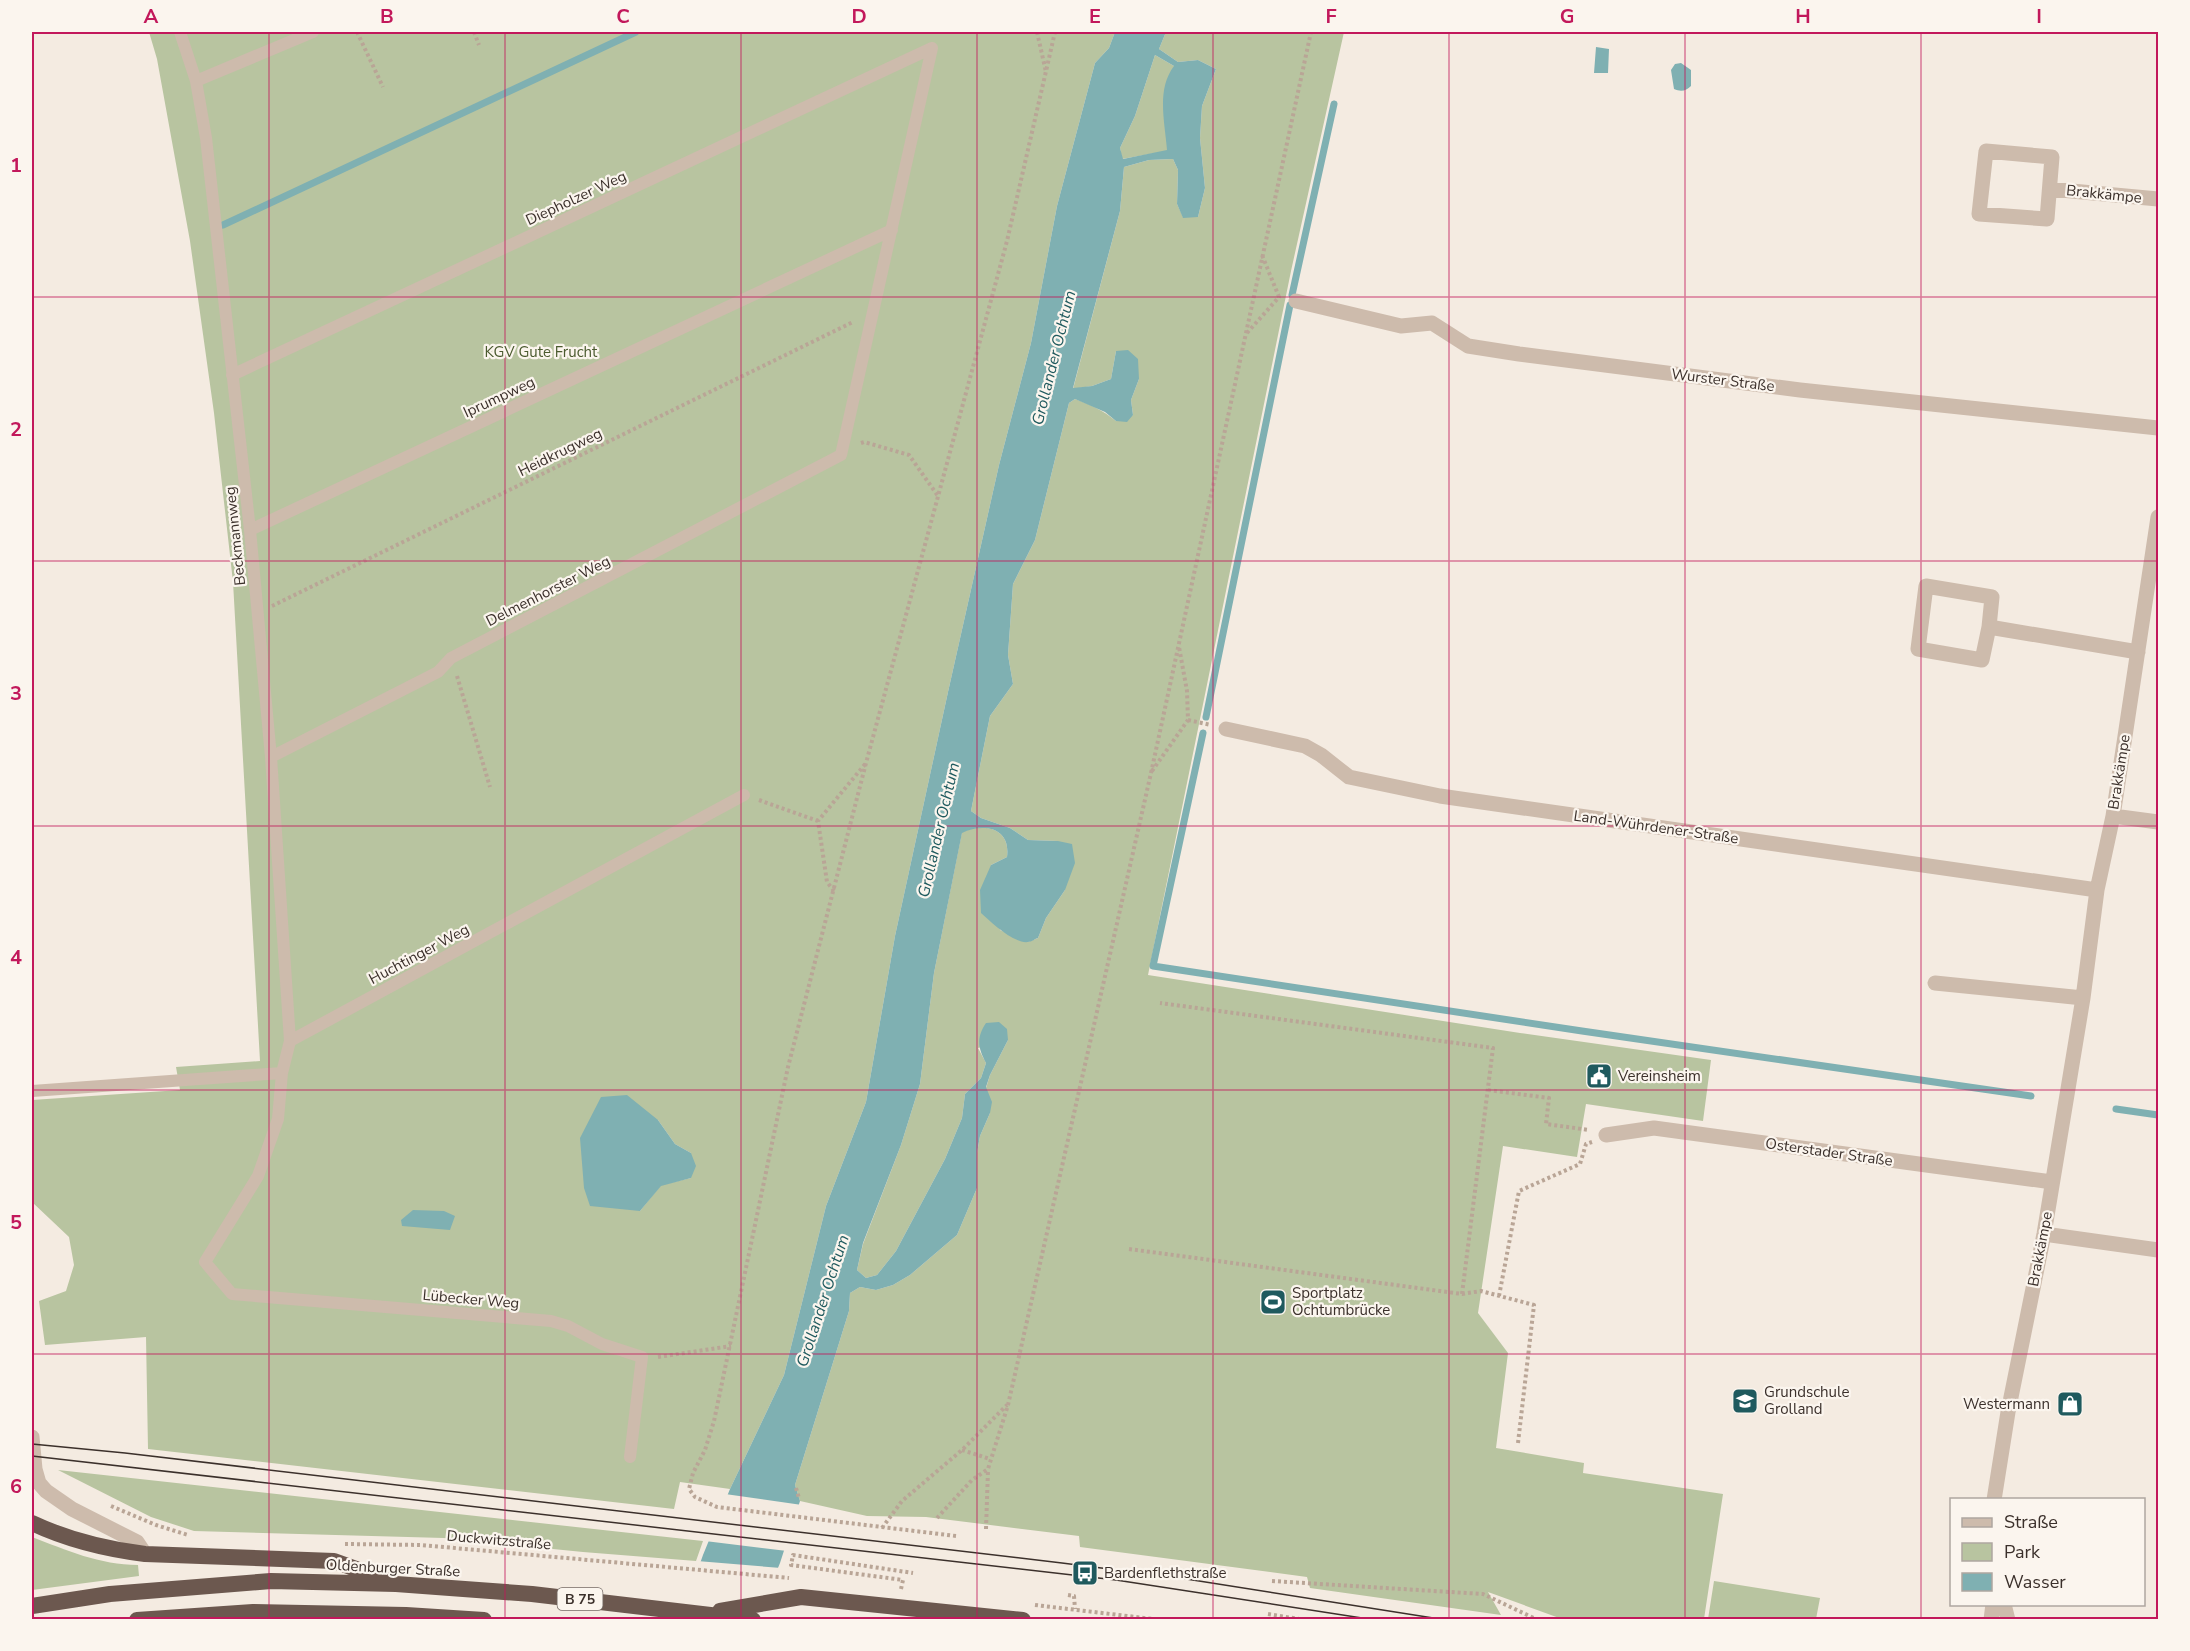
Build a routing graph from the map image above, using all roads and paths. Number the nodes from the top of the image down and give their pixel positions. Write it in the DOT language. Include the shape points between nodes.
graph roads {
  1 [pos="180,32"];
  2 [pos="313,32"];
  3 [pos="357,32"];
  4 [pos="474,32"];
  5 [pos="1037,32"];
  6 [pos="1055,32"];
  7 [pos="1311,32"];
  8 [pos="479,45"];
  9 [pos="1046,74"];
  10 [pos="196,81"];
  11 [pos="383,87"];
  12 [pos="2050,189"];
  13 [pos="2158,199"];
  14 [pos="892,230"];
  15 [pos="1262,254"];
  16 [pos="1296,301"];
  17 [pos="873,313"];
  18 [pos="1245,334"];
  19 [pos="232,375"];
  20 [pos="2158,428"];
  21 [pos="842,455"];
  22 [pos="938,497"];
  23 [pos="2158,518"];
  24 [pos="250,530"];
  25 [pos="258,613"];
  26 [pos="1989,627"];
  27 [pos="1179,643"];
  28 [pos="2138,652"];
  29 [pos="451,658"];
  30 [pos="1226,729"];
  31 [pos="271,757"];
  32 [pos="866,763"];
  33 [pos="1151,773"];
  34 [pos="490,787"];
  35 [pos="744,795"];
  36 [pos="2113,816"];
  37 [pos="818,821"];
  38 [pos="2158,822"];
  39 [pos="2097,890"];
  40 [pos="834,892"];
  41 [pos="1935,983"];
  42 [pos="2083,998"];
  43 [pos="1160,1003"];
  44 [pos="290,1041"];
  45 [pos="282,1073"];
  46 [pos="1488,1090"];
  47 [pos="32,1091"];
  48 [pos="1606,1135"];
  49 [pos="2052,1182"];
  50 [pos="2044,1234"];
  51 [pos="1130,1249"];
  52 [pos="2158,1250"];
  53 [pos="1462,1294"];
  54 [pos="1499,1296"];
  55 [pos="731,1346"];
  56 [pos="642,1358"];
  57 [pos="1008,1405"];
  58 [pos="1518,1443"];
  59 [pos="32,1446"];
  60 [pos="962,1449"];
  61 [pos="630,1457"];
  62 [pos="990,1459"];
  63 [pos="988,1469"];
  64 [pos="795,1488"];
  65 [pos="799,1498"];
  66 [pos="1994,1498"];
  67 [pos="106,1504"];
  68 [pos="937,1518"];
  69 [pos="32,1523"];
  70 [pos="882,1528"];
  71 [pos="986,1529"];
  72 [pos="956,1536"];
  73 [pos="195,1537"];
  74 [pos="340,1544"];
  75 [pos="145,1554"];
  76 [pos="913,1572"];
  77 [pos="790,1579"];
  78 [pos="1272,1581"];
  79 [pos="396,1584"];
  80 [pos="901,1589"];
  81 [pos="1068,1595"];
  82 [pos="32,1606"];
  83 [pos="1075,1609"];
  84 [pos="253,1612"];
  85 [pos="704,1614"];
  86 [pos="1268,1614"];
  87 [pos="137,1620"];
  88 [pos="236,1620"];
  89 [pos="483,1620"];
  90 [pos="753,1620"];
  91 [pos="1023,1620"];
  92 [pos="1305,1620"];
  93 [pos="1538,1620"];
  1 -- 10 [label="lane, Beckmannweg"];
  2 -- 10 [label="lane"];
  3 -- 11 [label="path"];
  4 -- 8 [label="path"];
  5 -- 9 [label="path"];
  6 -- 9 [label="path"];
  7 -- 15 [label="path"];
  9 -- 22 [label="path" via="1007,241"];
  10 -- 19 [label="lane, Beckmannweg"];
  12 -- 12 [label="street, Brakkämpe" via="2052,157 1986,151 1979,214 2047,219"];
  12 -- 13 [label="street, Brakkämpe"];
  14 -- 17 [label="lane"];
  14 -- 19 [label="lane, Diepholzer Weg" via="932,48"];
  14 -- 24 [label="lane, Iprumpweg"];
  15 -- 18 [label="path"];
  15 -- 18 [label="path" via="1279,297"];
  16 -- 20 [label="street, Wurster Straße" via="1401,326 1432,323 1468,346 1519,354"];
  17 -- 21 [label="lane"];
  17 -- 25 [label="path, Heidkrugweg"];
  18 -- 27 [label="path"];
  19 -- 24 [label="lane, Beckmannweg"];
  21 -- 22 [label="path" via="864,442 909,455"];
  21 -- 29 [label="lane, Delmenhorster Weg"];
  22 -- 32 [label="path"];
  23 -- 28 [label="street, Brakkämpe"];
  24 -- 25 [label="lane, Beckmannweg"];
  25 -- 31 [label="lane, Beckmannweg"];
  26 -- 26 [label="street" via="1992,597 1926,586 1918,649 1982,660"];
  26 -- 28 [label="street"];
  27 -- 33 [label="path"];
  27 -- 33 [label="path" via="1188,720"];
  28 -- 36 [label="street, Brakkämpe"];
  29 -- 31 [label="lane, Delmenhorster Weg" via="438,672"];
  29 -- 34 [label="path"];
  30 -- 39 [label="street, Land-Wührdener-Straße" via="1305,746 1349,777 1440,796"];
  31 -- 44 [label="lane, Beckmannweg"];
  32 -- 37 [label="path"];
  32 -- 40 [label="path"];
  33 -- 57 [label="path"];
  35 -- 37 [label="path"];
  35 -- 44 [label="lane, Huchtinger Weg"];
  36 -- 38 [label="street"];
  36 -- 39 [label="street, Brakkämpe"];
  37 -- 40 [label="path" via="827,882"];
  39 -- 42 [label="street, Brakkämpe"];
  40 -- 55 [label="path" via="788,1067"];
  41 -- 42 [label="street"];
  42 -- 49 [label="street, Brakkämpe"];
  43 -- 46 [label="path" via="1493,1048"];
  44 -- 45 [label="lane"];
  45 -- 47 [label="lane"];
  45 -- 56 [label="lane, Lübecker Weg" via="278,1119 258,1176 205,1262 232,1294 551,1321"];
  46 -- 48 [label="path" via="1549,1098 1546,1124"];
  46 -- 53 [label="path"];
  48 -- 49 [label="street, Osterstader Straße" via="1654,1128"];
  48 -- 54 [label="path" via="1586,1144 1580,1164 1519,1191"];
  49 -- 50 [label="street, Brakkämpe"];
  50 -- 52 [label="street"];
  50 -- 66 [label="street, Brakkämpe"];
  51 -- 53 [label="path"];
  53 -- 54 [label="path" via="1481,1291"];
  54 -- 58 [label="path" via="1534,1305"];
  55 -- 56 [label="path"];
  55 -- 70 [label="path" via="714,1421 689,1489 695,1497 717,1506"];
  56 -- 61 [label="lane"];
  57 -- 60 [label="path"];
  57 -- 62 [label="path"];
  59 -- 75 [label="street" via="39,1483 46,1491 137,1542"];
  60 -- 62 [label="path"];
  60 -- 70 [label="path" via="902,1501"];
  62 -- 63 [label="path"];
  63 -- 68 [label="path" via="972,1480"];
  63 -- 71 [label="path"];
  64 -- 65 [label="path"];
  67 -- 73 [label="path"];
  69 -- 75 [label="highway" via="78,1541"];
  70 -- 72 [label="path"];
  74 -- 77 [label="path, Duckwitzstraße" via="421,1545"];
  75 -- 79 [label="highway" via="334,1561"];
  76 -- 80 [label="path" via="793,1555 791,1565 903,1580"];
  78 -- 93 [label="path" via="1483,1594"];
  79 -- 82 [label="highway, Oldenburger Straße / B 75" via="271,1581 110,1594"];
  79 -- 85 [label="highway, Oldenburger Straße / B 75" via="532,1594"];
  81 -- 83 [label="path" via="1074,1596"];
  84 -- 87 [label="highway"];
  84 -- 88 [label="highway"];
  84 -- 89 [label="highway"];
  85 -- 90 [label="highway, Oldenburger Straße / B 75"];
  85 -- 91 [label="highway" via="801,1597"];
  86 -- 92 [label="path"];
}
